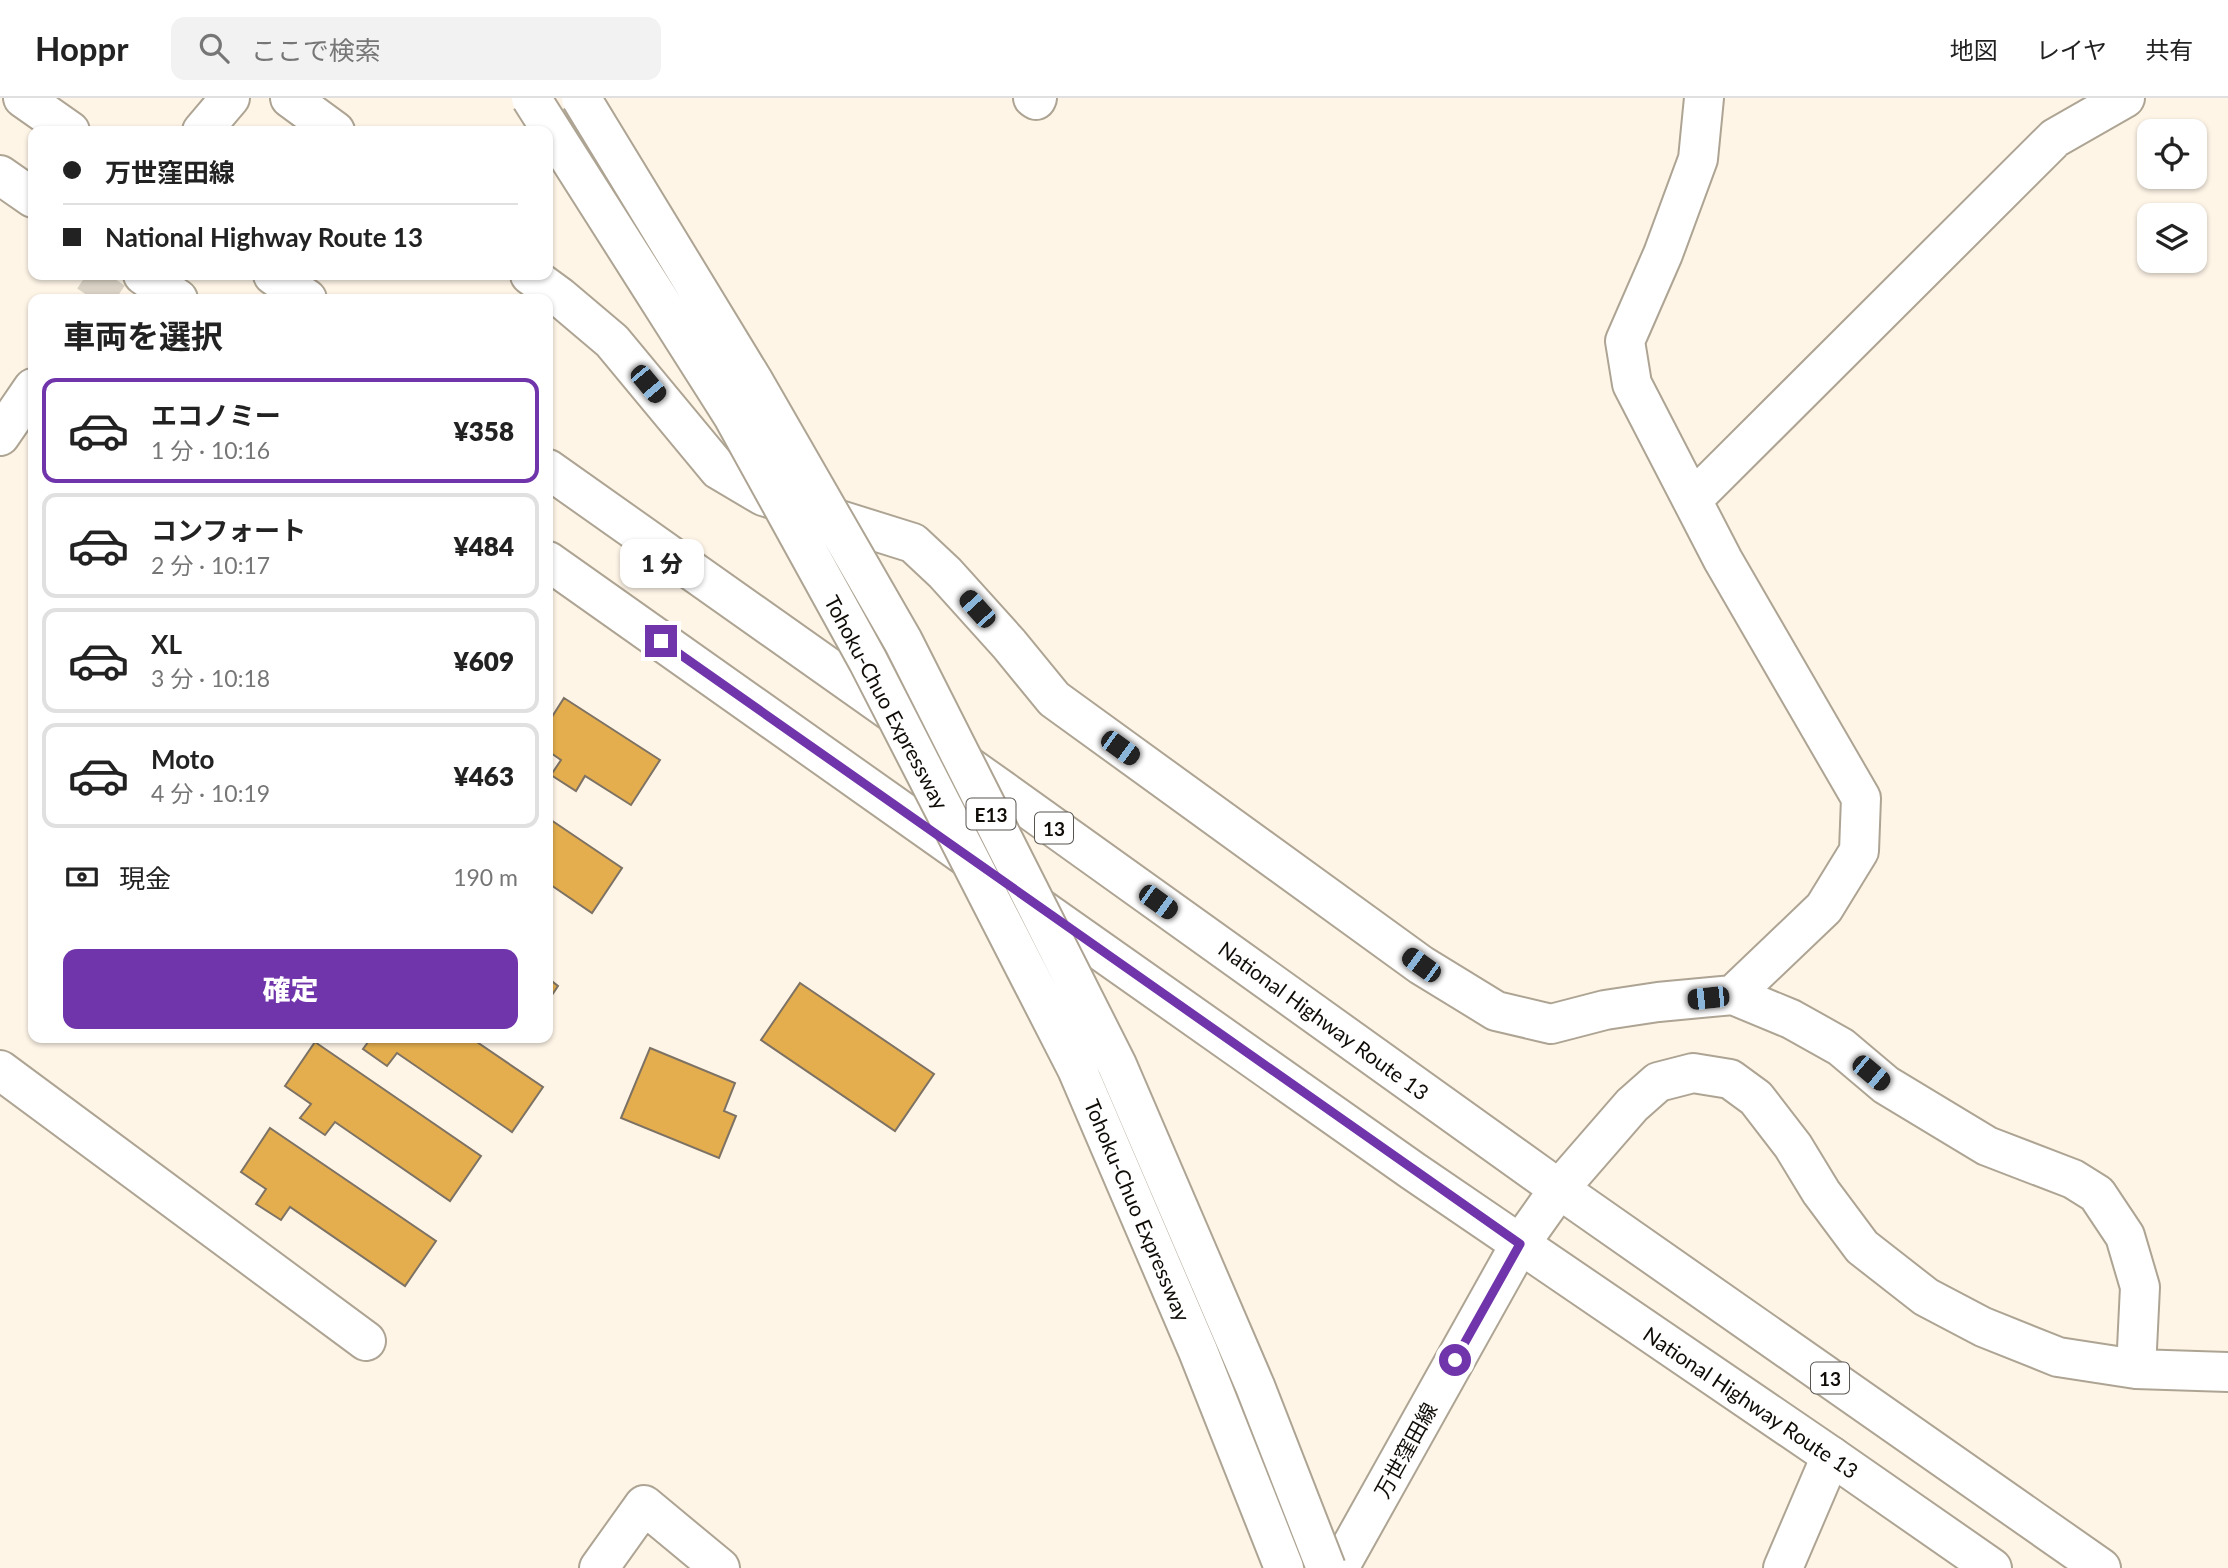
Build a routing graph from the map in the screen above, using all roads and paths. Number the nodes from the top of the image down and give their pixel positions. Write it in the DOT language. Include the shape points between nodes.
graph roads {
  1 [pos="23,98"];
  2 [pos="230,98"];
  3 [pos="290,98"];
  4 [pos="531,98"];
  5 [pos="581,98"];
  6 [pos="1704,98"];
  7 [pos="2125,98"];
  8 [pos="63,126"];
  9 [pos="206,126"];
  10 [pos="328,126"];
  11 [pos="549,126"];
  12 [pos="553,133"];
  13 [pos="0,175"];
  14 [pos="28,195"];
  15 [pos="150,280"];
  16 [pos="280,280"];
  17 [pos="537,280"];
  18 [pos="171,294"];
  19 [pos="300,294"];
  20 [pos="28,395"];
  21 [pos="0,436"];
  22 [pos="553,473"];
  23 [pos="1692,500"];
  24 [pos="553,565"];
  25 [pos="1733,995"];
  26 [pos="0,1070"];
  27 [pos="1559,1189"];
  28 [pos="1520,1244"];
  29 [pos="366,1341"];
  30 [pos="2136,1369"];
  31 [pos="2228,1372"];
  32 [pos="1831,1455"];
  33 [pos="599,1568"];
  34 [pos="720,1568"];
  35 [pos="1284,1568"];
  36 [pos="1326,1568"];
  37 [pos="1339,1568"];
  38 [pos="1783,1568"];
  39 [pos="1992,1568"];
  40 [pos="2101,1568"];
  1 -- 8 [label="main road"];
  2 -- 9 [label="main road"];
  3 -- 10 [label="main road"];
  4 -- 11 [label="main road, Tohoku-Chuo Expressway / E13, bridge"];
  5 -- 36 [label="main road, Tohoku-Chuo Expressway / E13, bridge" via="754,382 903,640 1117,1065 1255,1386"];
  6 -- 23 [label="main road" via="1698,159 1625,341 1632,384"];
  7 -- 23 [label="main road" via="2055,138"];
  12 -- 35 [label="main road, Tohoku-Chuo Expressway / E13, bridge" via="733,415 874,674 1083,1082"];
  13 -- 14 [label="main road"];
  15 -- 18 [label="main road"];
  16 -- 19 [label="main road"];
  17 -- 25 [label="main road" via="612,341 719,470 763,496 913,542 1054,699 1421,965 1496,1011 1551,1024 1605,1010"];
  20 -- 21 [label="main road"];
  22 -- 27 [label="main road, National Highway Route 13 / 13"];
  23 -- 25 [label="main road" via="1861,798 1859,851 1824,908"];
  24 -- 28 [label="main road, National Highway Route 13"];
  25 -- 30 [label="main road" via="1791,1019 1841,1047 1886,1085 1987,1146 2073,1179 2097,1194 2125,1236 2140,1287"];
  26 -- 29 [label="main road"];
  27 -- 28 [label="main road, 万世窪田線"];
  27 -- 30 [label="main road, 万世窪田線" via="1658,1082 1693,1073 1730,1079 1756,1098 1786,1136 1862,1247 1926,1297 2058,1357"];
  27 -- 40 [label="main road, National Highway Route 13 / 13"];
  28 -- 32 [label="main road, National Highway Route 13"];
  28 -- 37 [label="main road, 万世窪田線"];
  30 -- 31 [label="main road, 万世窪田線"];
  32 -- 38 [label="main road"];
  32 -- 39 [label="main road, National Highway Route 13"];
  33 -- 34 [label="main road" via="645,1504"];
}
